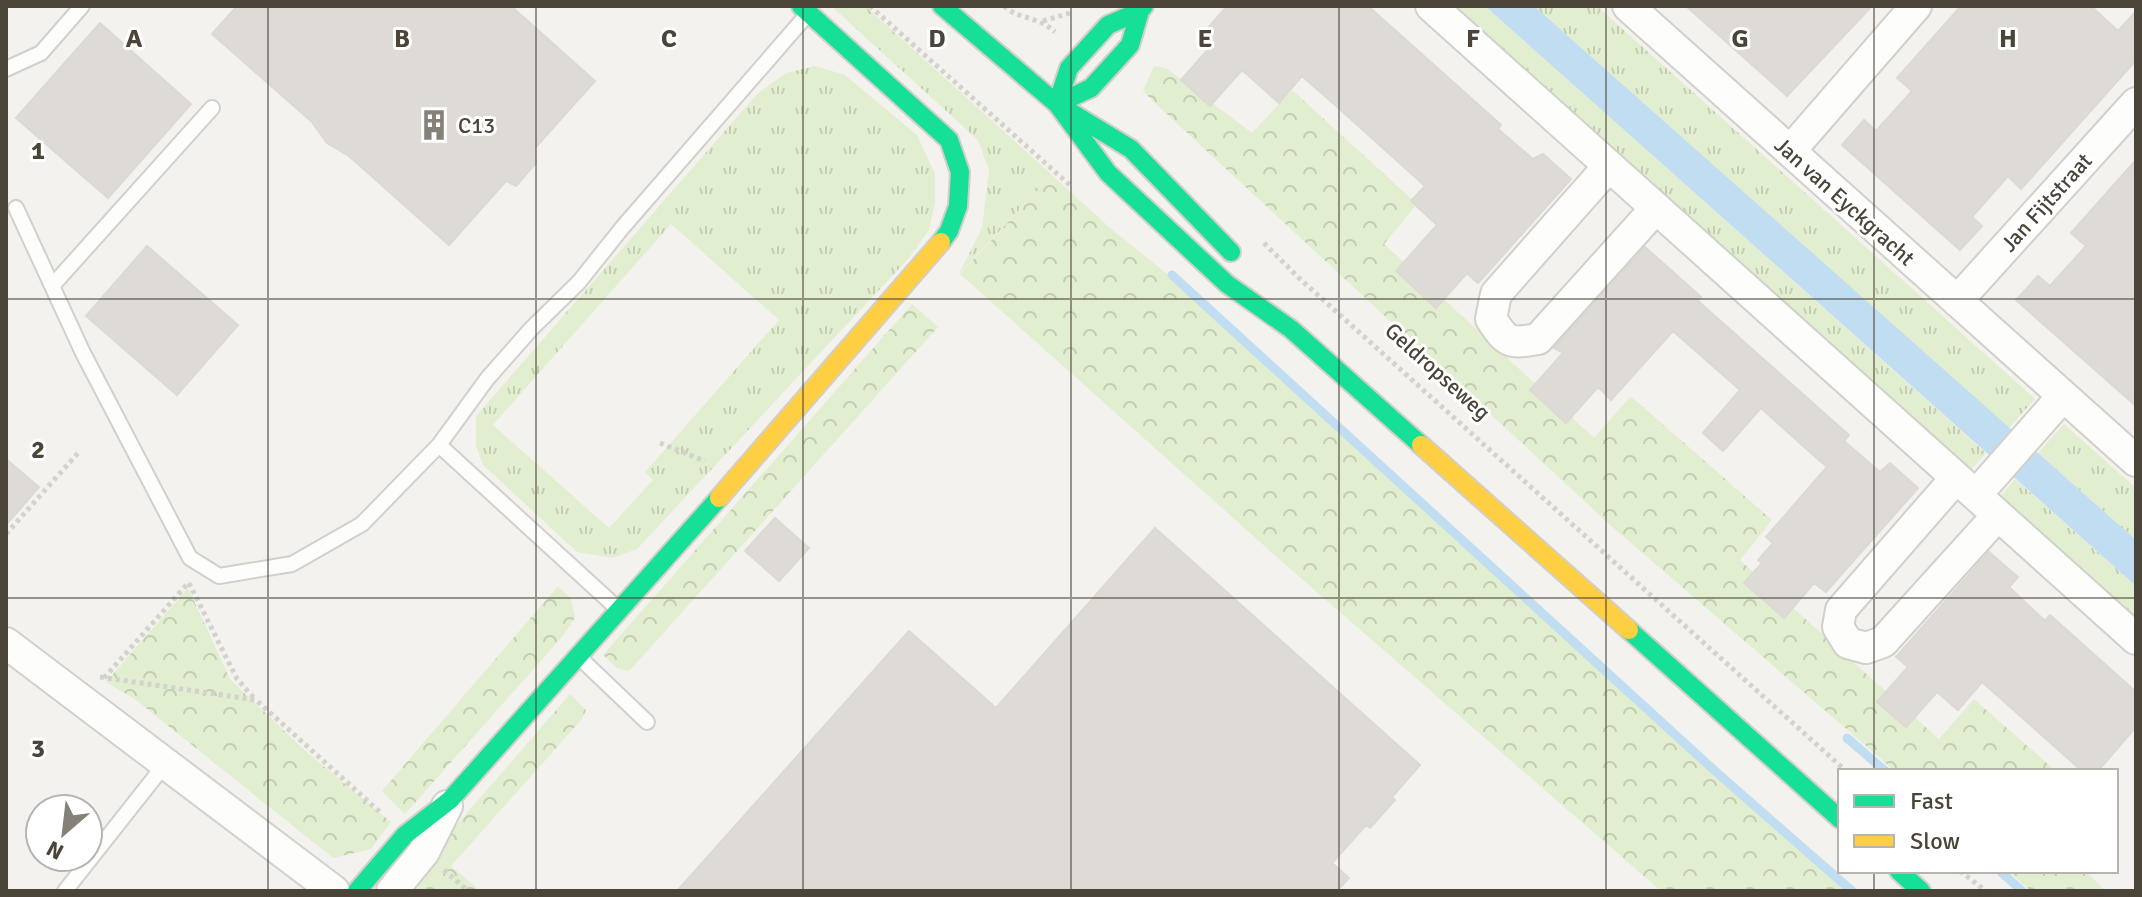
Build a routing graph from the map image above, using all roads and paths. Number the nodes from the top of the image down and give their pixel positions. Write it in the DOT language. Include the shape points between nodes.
graph roads {
  1 [pos="82,6"];
  2 [pos="942,6"];
  3 [pos="1004,6"];
  4 [pos="1431,6"];
  5 [pos="1628,6"];
  6 [pos="1916,6"];
  7 [pos="1142,8"];
  8 [pos="804,9"];
  9 [pos="1078,11"];
  10 [pos="1043,21"];
  11 [pos="1081,55"];
  12 [pos="6,69"];
  13 [pos="2136,103"];
  14 [pos="1057,104"];
  15 [pos="212,108"];
  16 [pos="1790,151"];
  17 [pos="1609,166"];
  18 [pos="16,208"];
  19 [pos="1656,208"];
  20 [pos="1257,235"];
  21 [pos="52,286"];
  22 [pos="1957,301"];
  23 [pos="1291,329"];
  24 [pos="2057,403"];
  25 [pos="660,443"];
  26 [pos="439,445"];
  27 [pos="78,453"];
  28 [pos="2136,461"];
  29 [pos="739,476"];
  30 [pos="1973,485"];
  31 [pos="1998,515"];
  32 [pos="6,534"];
  33 [pos="621,611"];
  34 [pos="2136,639"];
  35 [pos="6,643"];
  36 [pos="579,657"];
  37 [pos="88,676"];
  38 [pos="104,678"];
  39 [pos="256,700"];
  40 [pos="647,722"];
  41 [pos="166,763"];
  42 [pos="1844,769"];
  43 [pos="450,800"];
  44 [pos="1838,817"];
  45 [pos="414,844"];
  46 [pos="1901,873"];
  47 [pos="1963,873"];
  48 [pos="65,891"];
  49 [pos="334,891"];
  50 [pos="357,891"];
  51 [pos="392,891"];
  52 [pos="468,891"];
  53 [pos="1921,891"];
  54 [pos="1986,891"];
  1 -- 12 [label="lane" via="41,53"];
  2 -- 14 [label="main road"];
  3 -- 10 [label="path"];
  4 -- 17 [label="street"];
  5 -- 16 [label="street, Jan van Eyckgracht"];
  6 -- 16 [label="street"];
  7 -- 11 [label="main road" via="1108,25"];
  7 -- 14 [label="main road" via="1130,45 1091,88"];
  8 -- 26 [label="lane" via="579,282 487,379"];
  8 -- 29 [label="main road" via="949,140 960,172 958,206 949,231 925,263"];
  9 -- 10 [label="path"];
  10 -- 11 [label="path"];
  11 -- 14 [label="main road" via="1069,68"];
  13 -- 22 [label="street, Jan Fijtstraat"];
  14 -- 23 [label="main road" via="1108,173 1227,284"];
  14 -- 23 [label="main road" via="1131,149 1249,272"];
  15 -- 21 [label="lane"];
  16 -- 22 [label="street, Jan van Eyckgracht"];
  17 -- 19 [label="street"];
  17 -- 19 [label="street" via="1496,294 1491,319 1504,338 1514,343 1538,339"];
  18 -- 21 [label="lane"];
  19 -- 30 [label="street"];
  20 -- 42 [label="path, Geldropseweg"];
  21 -- 26 [label="lane" via="190,558 219,576 292,564 362,524"];
  22 -- 24 [label="street, Jan van Eyckgracht"];
  23 -- 44 [label="main road"];
  24 -- 28 [label="street, Jan van Eyckgracht"];
  24 -- 30 [label="street"];
  25 -- 29 [label="path"];
  26 -- 33 [label="lane"];
  27 -- 32 [label="path"];
  29 -- 33 [label="main road"];
  30 -- 31 [label="street"];
  30 -- 31 [label="street" via="1841,610 1838,627 1848,643 1866,648 1883,642"];
  31 -- 34 [label="street"];
  33 -- 36 [label="main road"];
  35 -- 41 [label="street"];
  36 -- 40 [label="lane"];
  36 -- 43 [label="main road"];
  37 -- 38 [label="path"];
  38 -- 39 [label="path"];
  38 -- 39 [label="path" via="189,582 237,679"];
  39 -- 45 [label="path"];
  41 -- 48 [label="lane"];
  41 -- 49 [label="street"];
  43 -- 45 [label="street"];
  45 -- 50 [label="main road"];
  45 -- 51 [label="street"];
  45 -- 52 [label="path"];
  46 -- 53 [label="main road"];
  47 -- 54 [label="path"];
}
